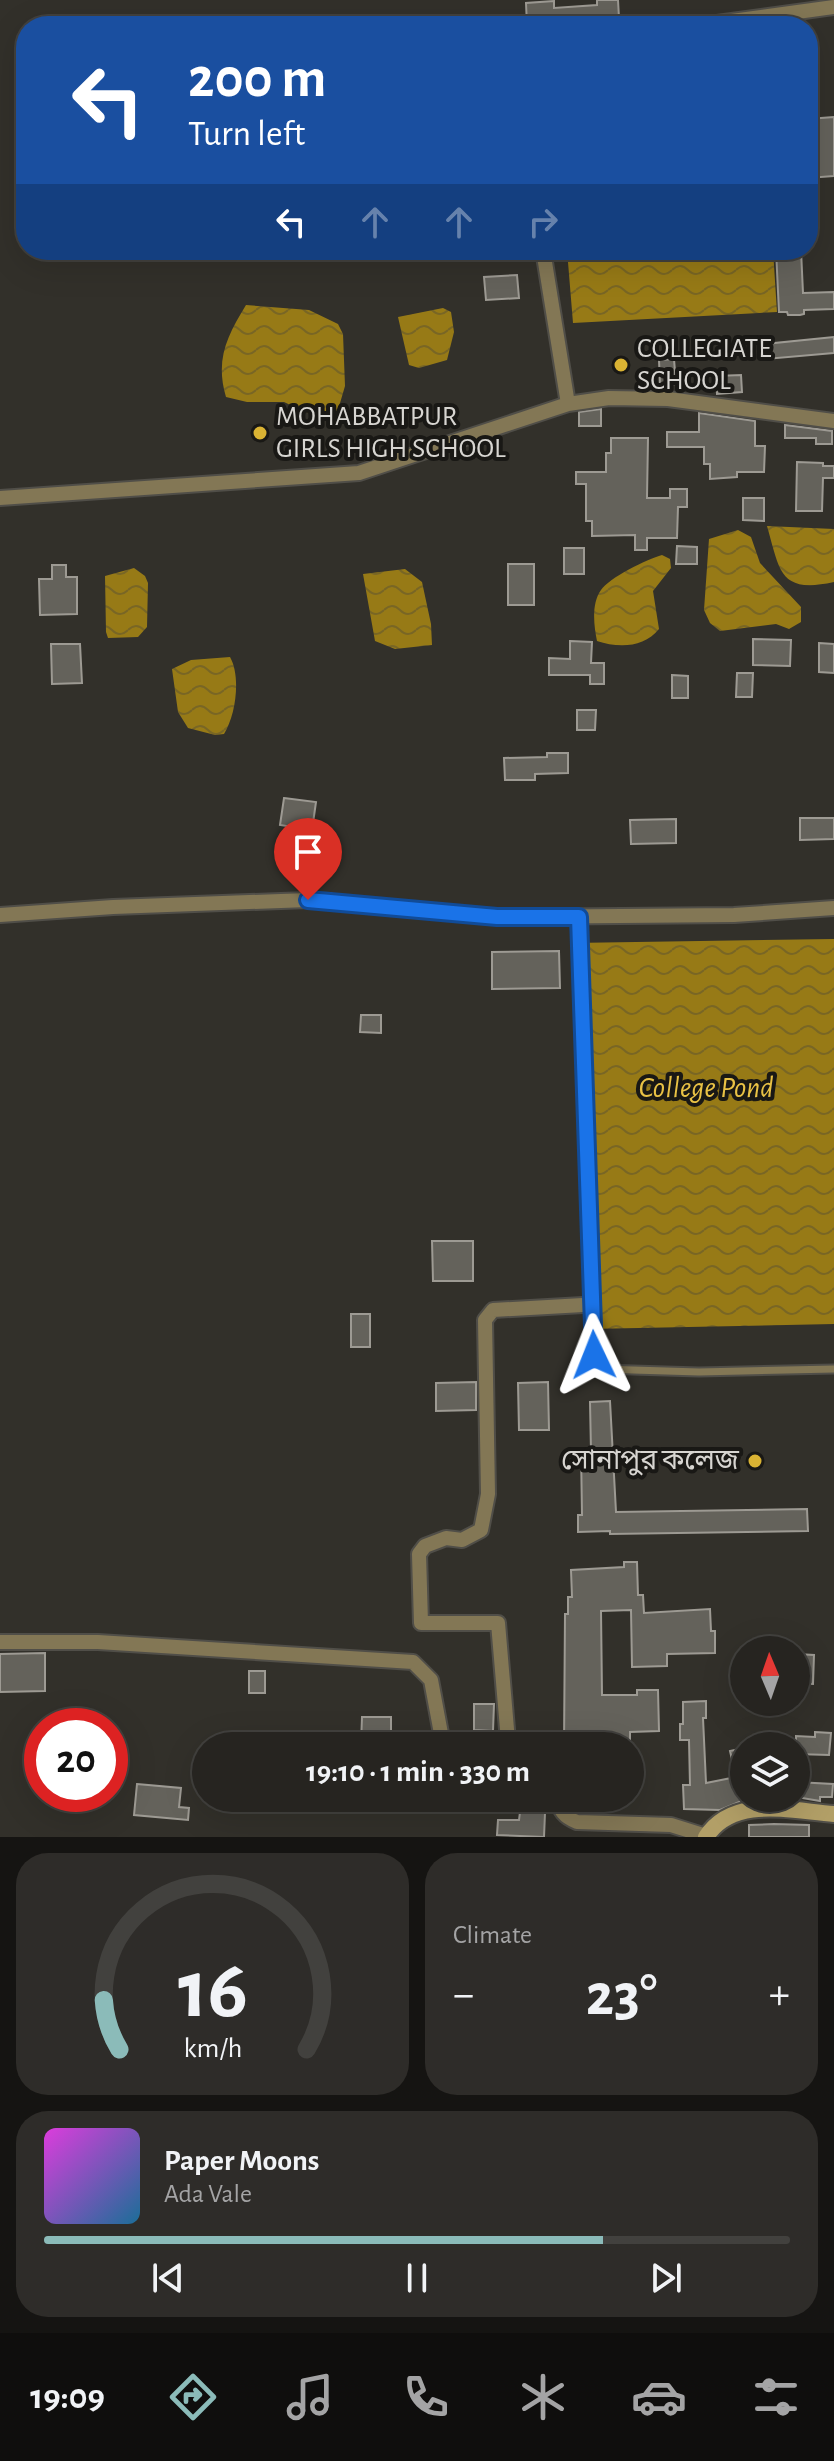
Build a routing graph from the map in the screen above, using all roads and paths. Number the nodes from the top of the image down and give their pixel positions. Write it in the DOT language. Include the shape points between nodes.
graph roads {
  1 [pos="834,7"];
  2 [pos="768,16"];
  3 [pos="545,260"];
  4 [pos="568,404"];
  5 [pos="834,421"];
  6 [pos="0,498"];
  7 [pos="834,908"];
  8 [pos="0,915"];
  9 [pos="579,917"];
  10 [pos="583,1305"];
  11 [pos="834,1369"];
  12 [pos="0,1642"];
  13 [pos="441,1732"];
  14 [pos="507,1732"];
  15 [pos="562,1812"];
  16 [pos="834,1814"];
  17 [pos="706,1837"];
  1 -- 2 [label="street"];
  3 -- 4 [label="street"];
  4 -- 5 [label="street" via="668,399"];
  4 -- 6 [label="street" via="359,473"];
  7 -- 9 [label="street"];
  8 -- 9 [label="street" via="308,900 497,917"];
  9 -- 11 [label="lane" via="594,1355 600,1369"];
  10 -- 14 [label="street" via="493,1310 485,1320 488,1494 481,1530 462,1540 446,1538 425,1546 419,1554 421,1623 498,1623"];
  12 -- 13 [label="street" via="98,1642 413,1662 431,1680"];
  15 -- 17 [label="street" via="577,1822 671,1825"];
  16 -- 17 [label="main road" via="755,1809 730,1814"];
}
